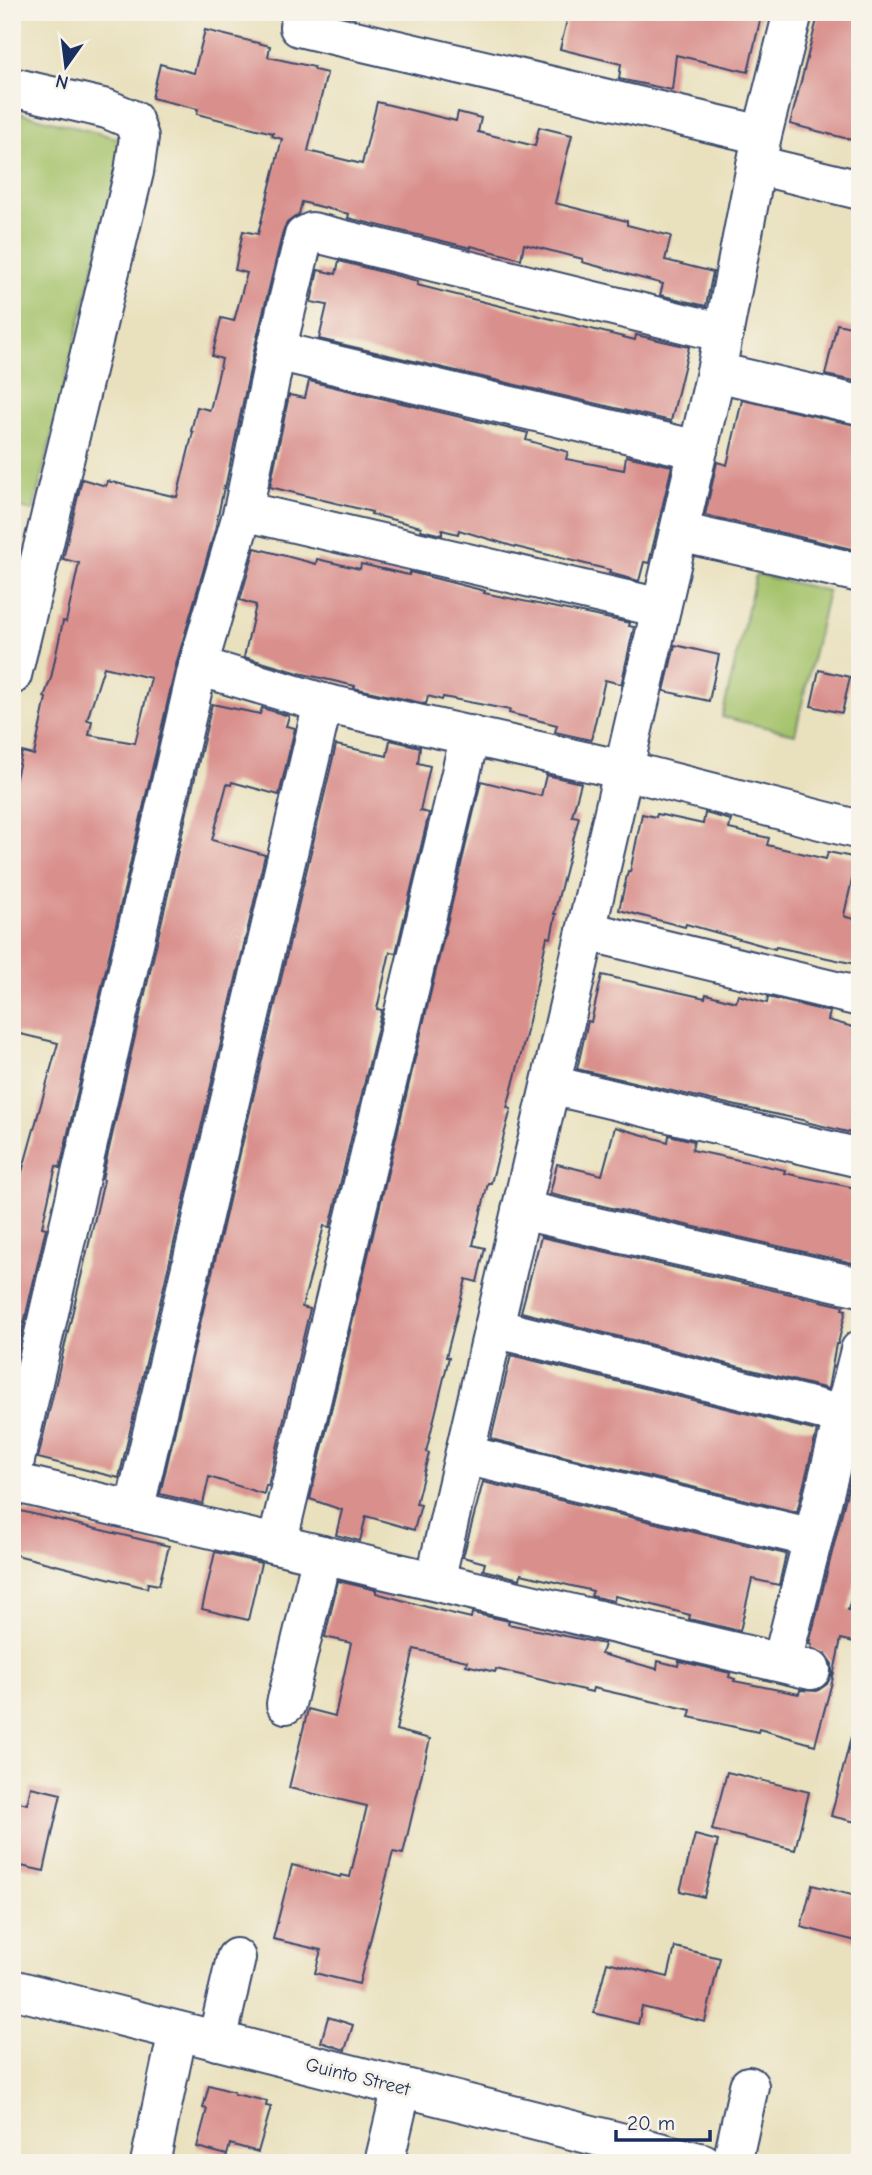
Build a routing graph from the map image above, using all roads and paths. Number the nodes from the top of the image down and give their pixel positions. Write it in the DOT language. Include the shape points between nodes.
graph roads {
  1 [pos="793,12"];
  2 [pos="299,27"];
  3 [pos="12,87"];
  4 [pos="759,150"];
  5 [pos="860,190"];
  6 [pos="724,333"];
  7 [pos="276,351"];
  8 [pos="716,372"];
  9 [pos="860,405"];
  10 [pos="698,450"];
  11 [pos="243,511"];
  12 [pos="679,532"];
  13 [pos="860,573"];
  14 [pos="661,608"];
  15 [pos="198,666"];
  16 [pos="12,676"];
  17 [pos="323,703"];
  18 [pos="470,735"];
  19 [pos="624,770"];
  20 [pos="860,830"];
  21 [pos="587,931"];
  22 [pos="860,997"];
  23 [pos="551,1085"];
  24 [pos="860,1158"];
  25 [pos="521,1210"];
  26 [pos="860,1287"];
  27 [pos="494,1328"];
  28 [pos="860,1350"];
  29 [pos="843,1415"];
  30 [pos="465,1455"];
  31 [pos="12,1473"];
  32 [pos="12,1482"];
  33 [pos="134,1510"];
  34 [pos="813,1538"];
  35 [pos="277,1544"];
  36 [pos="322,1555"];
  37 [pos="435,1581"];
  38 [pos="286,1704"];
  39 [pos="236,1958"];
  40 [pos="12,1989"];
  41 [pos="178,2031"];
  42 [pos="217,2041"];
  43 [pos="749,2086"];
  44 [pos="402,2088"];
  45 [pos="150,2163"];
  46 [pos="384,2163"];
  47 [pos="703,2163"];
  48 [pos="732,2163"];
  1 -- 4 [label="street"];
  2 -- 4 [label="street"];
  3 -- 16 [label="street" via="107,109 133,120 139,137"];
  4 -- 5 [label="street"];
  4 -- 6 [label="street"];
  6 -- 7 [label="street" via="312,232 302,240"];
  6 -- 8 [label="street"];
  7 -- 10 [label="street"];
  7 -- 11 [label="street"];
  8 -- 9 [label="street"];
  8 -- 10 [label="street"];
  10 -- 12 [label="street"];
  11 -- 14 [label="street"];
  11 -- 15 [label="street"];
  12 -- 13 [label="street"];
  12 -- 14 [label="street"];
  14 -- 19 [label="street"];
  15 -- 17 [label="street"];
  15 -- 31 [label="street"];
  17 -- 18 [label="street"];
  17 -- 33 [label="street"];
  18 -- 19 [label="street"];
  18 -- 35 [label="street"];
  19 -- 20 [label="street"];
  19 -- 21 [label="street"];
  21 -- 22 [label="street"];
  21 -- 23 [label="street"];
  23 -- 24 [label="street"];
  23 -- 25 [label="street"];
  25 -- 26 [label="street"];
  25 -- 27 [label="street"];
  27 -- 29 [label="street"];
  27 -- 30 [label="street"];
  28 -- 29 [label="street"];
  29 -- 34 [label="street"];
  30 -- 34 [label="street"];
  30 -- 37 [label="street"];
  32 -- 33 [label="street"];
  33 -- 35 [label="street"];
  34 -- 37 [label="street" via="797,1666"];
  35 -- 36 [label="street"];
  36 -- 37 [label="street"];
  36 -- 38 [label="street"];
  39 -- 42 [label="street"];
  40 -- 41 [label="street, Guinto Street"];
  41 -- 42 [label="street, Guinto Street"];
  41 -- 45 [label="street"];
  42 -- 44 [label="street, Guinto Street"];
  43 -- 48 [label="street"];
  44 -- 46 [label="street"];
  44 -- 47 [label="street, Guinto Street"];
}
